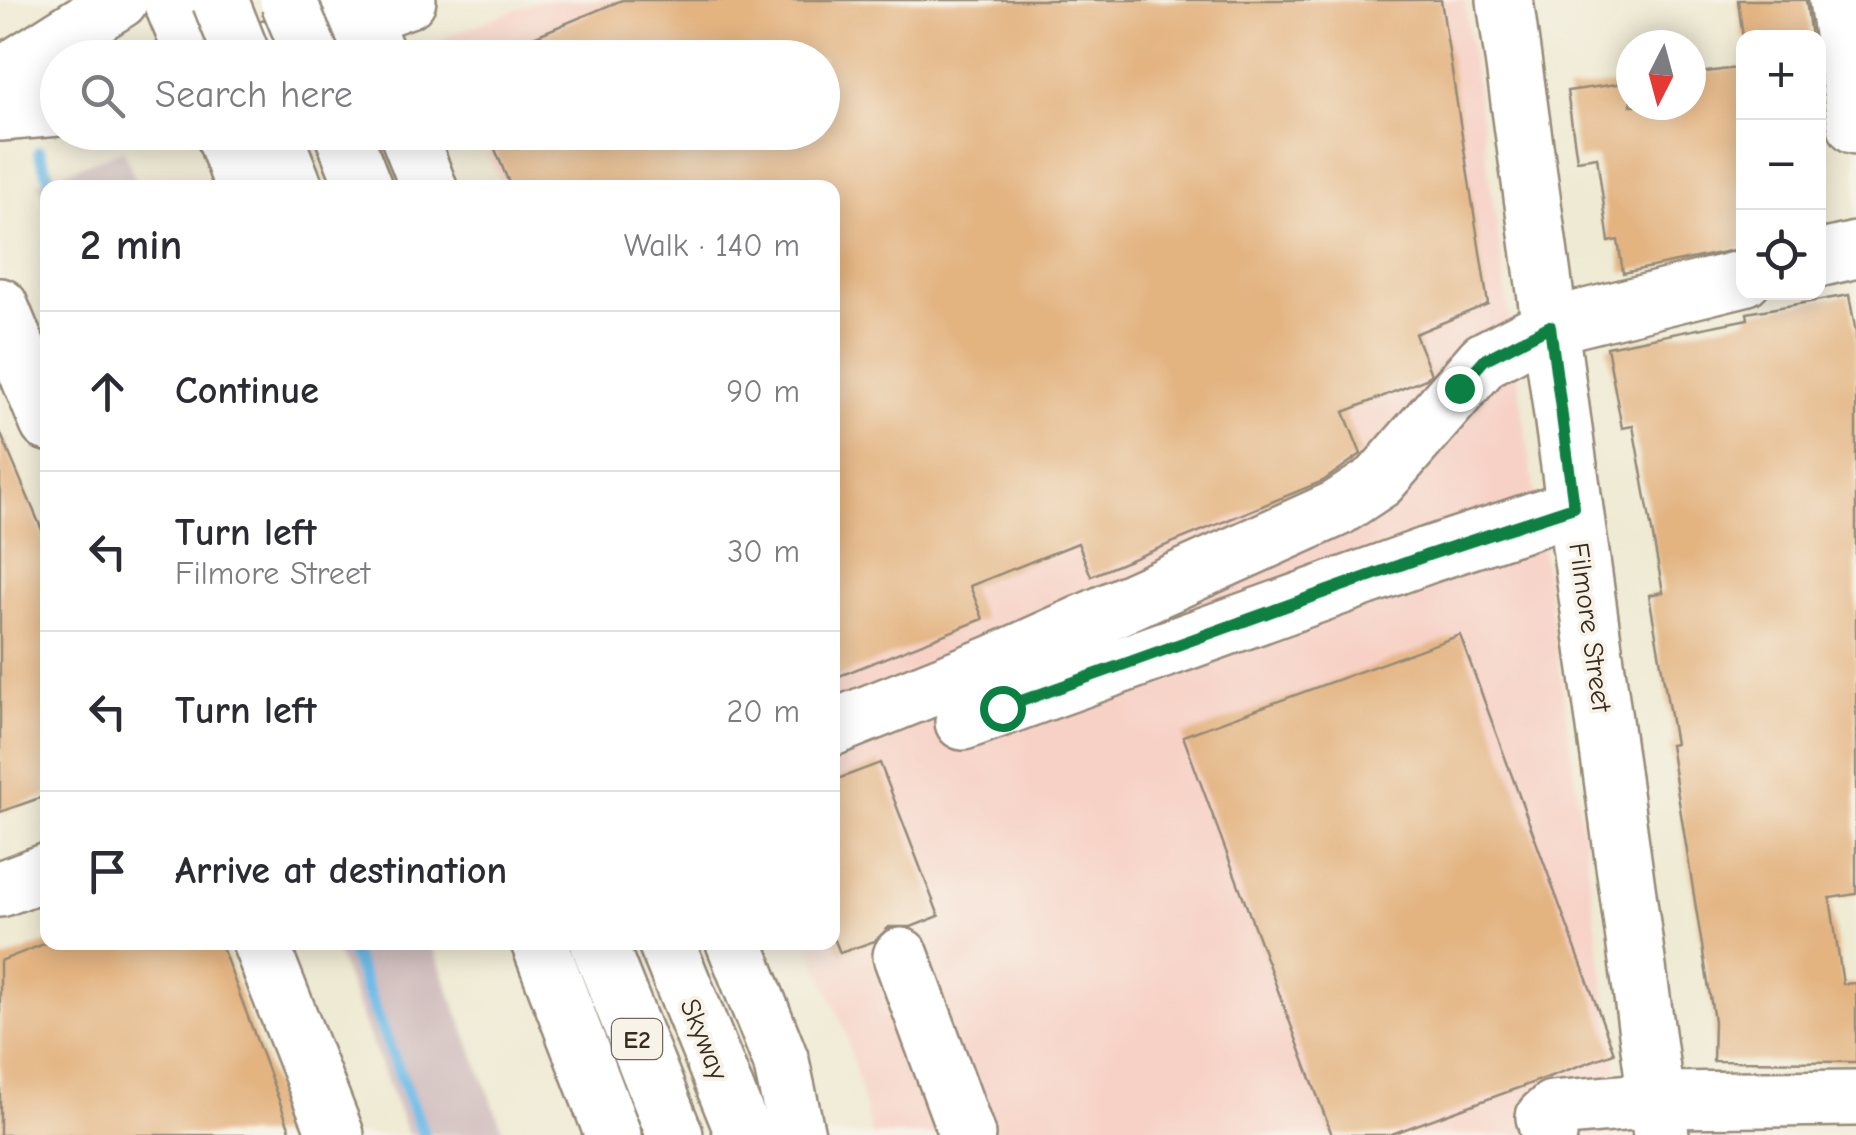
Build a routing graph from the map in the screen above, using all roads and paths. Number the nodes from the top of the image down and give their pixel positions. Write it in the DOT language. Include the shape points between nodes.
graph roads {
  1 [pos="120,0"];
  2 [pos="171,0"];
  3 [pos="207,0"];
  4 [pos="220,0"];
  5 [pos="288,0"];
  6 [pos="1505,0"];
  7 [pos="1837,0"];
  8 [pos="376,19"];
  9 [pos="57,40"];
  10 [pos="188,40"];
  11 [pos="223,40"];
  12 [pos="236,40"];
  13 [pos="304,40"];
  14 [pos="305,40"];
  15 [pos="40,51"];
  16 [pos="0,76"];
  17 [pos="40,110"];
  18 [pos="0,113"];
  19 [pos="1856,126"];
  20 [pos="230,150"];
  21 [pos="267,150"];
  22 [pos="280,150"];
  23 [pos="349,150"];
  24 [pos="370,150"];
  25 [pos="415,150"];
  26 [pos="241,180"];
  27 [pos="279,180"];
  28 [pos="293,180"];
  29 [pos="361,180"];
  30 [pos="382,180"];
  31 [pos="426,180"];
  32 [pos="1856,250"];
  33 [pos="1826,257"];
  34 [pos="1736,280"];
  35 [pos="0,306"];
  36 [pos="1550,326"];
  37 [pos="40,404"];
  38 [pos="1574,507"];
  39 [pos="964,722"];
  40 [pos="840,725"];
  41 [pos="40,874"];
  42 [pos="0,890"];
  43 [pos="263,950"];
  44 [pos="541,950"];
  45 [pos="587,950"];
  46 [pos="601,950"];
  47 [pos="669,950"];
  48 [pos="688,950"];
  49 [pos="737,950"];
  50 [pos="901,956"];
  51 [pos="1856,1098"];
  52 [pos="1658,1118"];
  53 [pos="1546,1126"];
  54 [pos="336,1135"];
  55 [pos="613,1135"];
  56 [pos="662,1135"];
  57 [pos="675,1135"];
  58 [pos="744,1135"];
  59 [pos="763,1135"];
  60 [pos="797,1135"];
  61 [pos="966,1135"];
  1 -- 9 [label="main road"];
  2 -- 10 [label="main road"];
  3 -- 11 [label="main road"];
  4 -- 12 [label="main road, bridge"];
  5 -- 14 [label="main road, bridge"];
  6 -- 36 [label="main road, Filmore Street"];
  7 -- 19 [label="main road"];
  8 -- 13 [label="main road"];
  15 -- 16 [label="main road"];
  17 -- 18 [label="main road"];
  20 -- 26 [label="main road"];
  21 -- 27 [label="main road"];
  22 -- 28 [label="main road"];
  23 -- 29 [label="main road"];
  24 -- 30 [label="main road"];
  25 -- 31 [label="main road"];
  32 -- 33 [label="main road"];
  34 -- 36 [label="main road"];
  35 -- 37 [label="main road"];
  36 -- 38 [label="main road, Filmore Street"];
  36 -- 40 [label="main road" via="1484,360 1380,481 1338,508"];
  38 -- 39 [label="main road"];
  38 -- 52 [label="main road, Filmore Street"];
  41 -- 42 [label="main road"];
  43 -- 54 [label="main road"];
  44 -- 55 [label="main road"];
  45 -- 56 [label="main road"];
  46 -- 57 [label="main road, E2"];
  47 -- 58 [label="main road, Skyway / E2"];
  48 -- 59 [label="main road"];
  49 -- 60 [label="main road" via="781,1061"];
  50 -- 61 [label="main road"];
  51 -- 52 [label="main road"];
  52 -- 53 [label="main road" via="1553,1109"];
}
